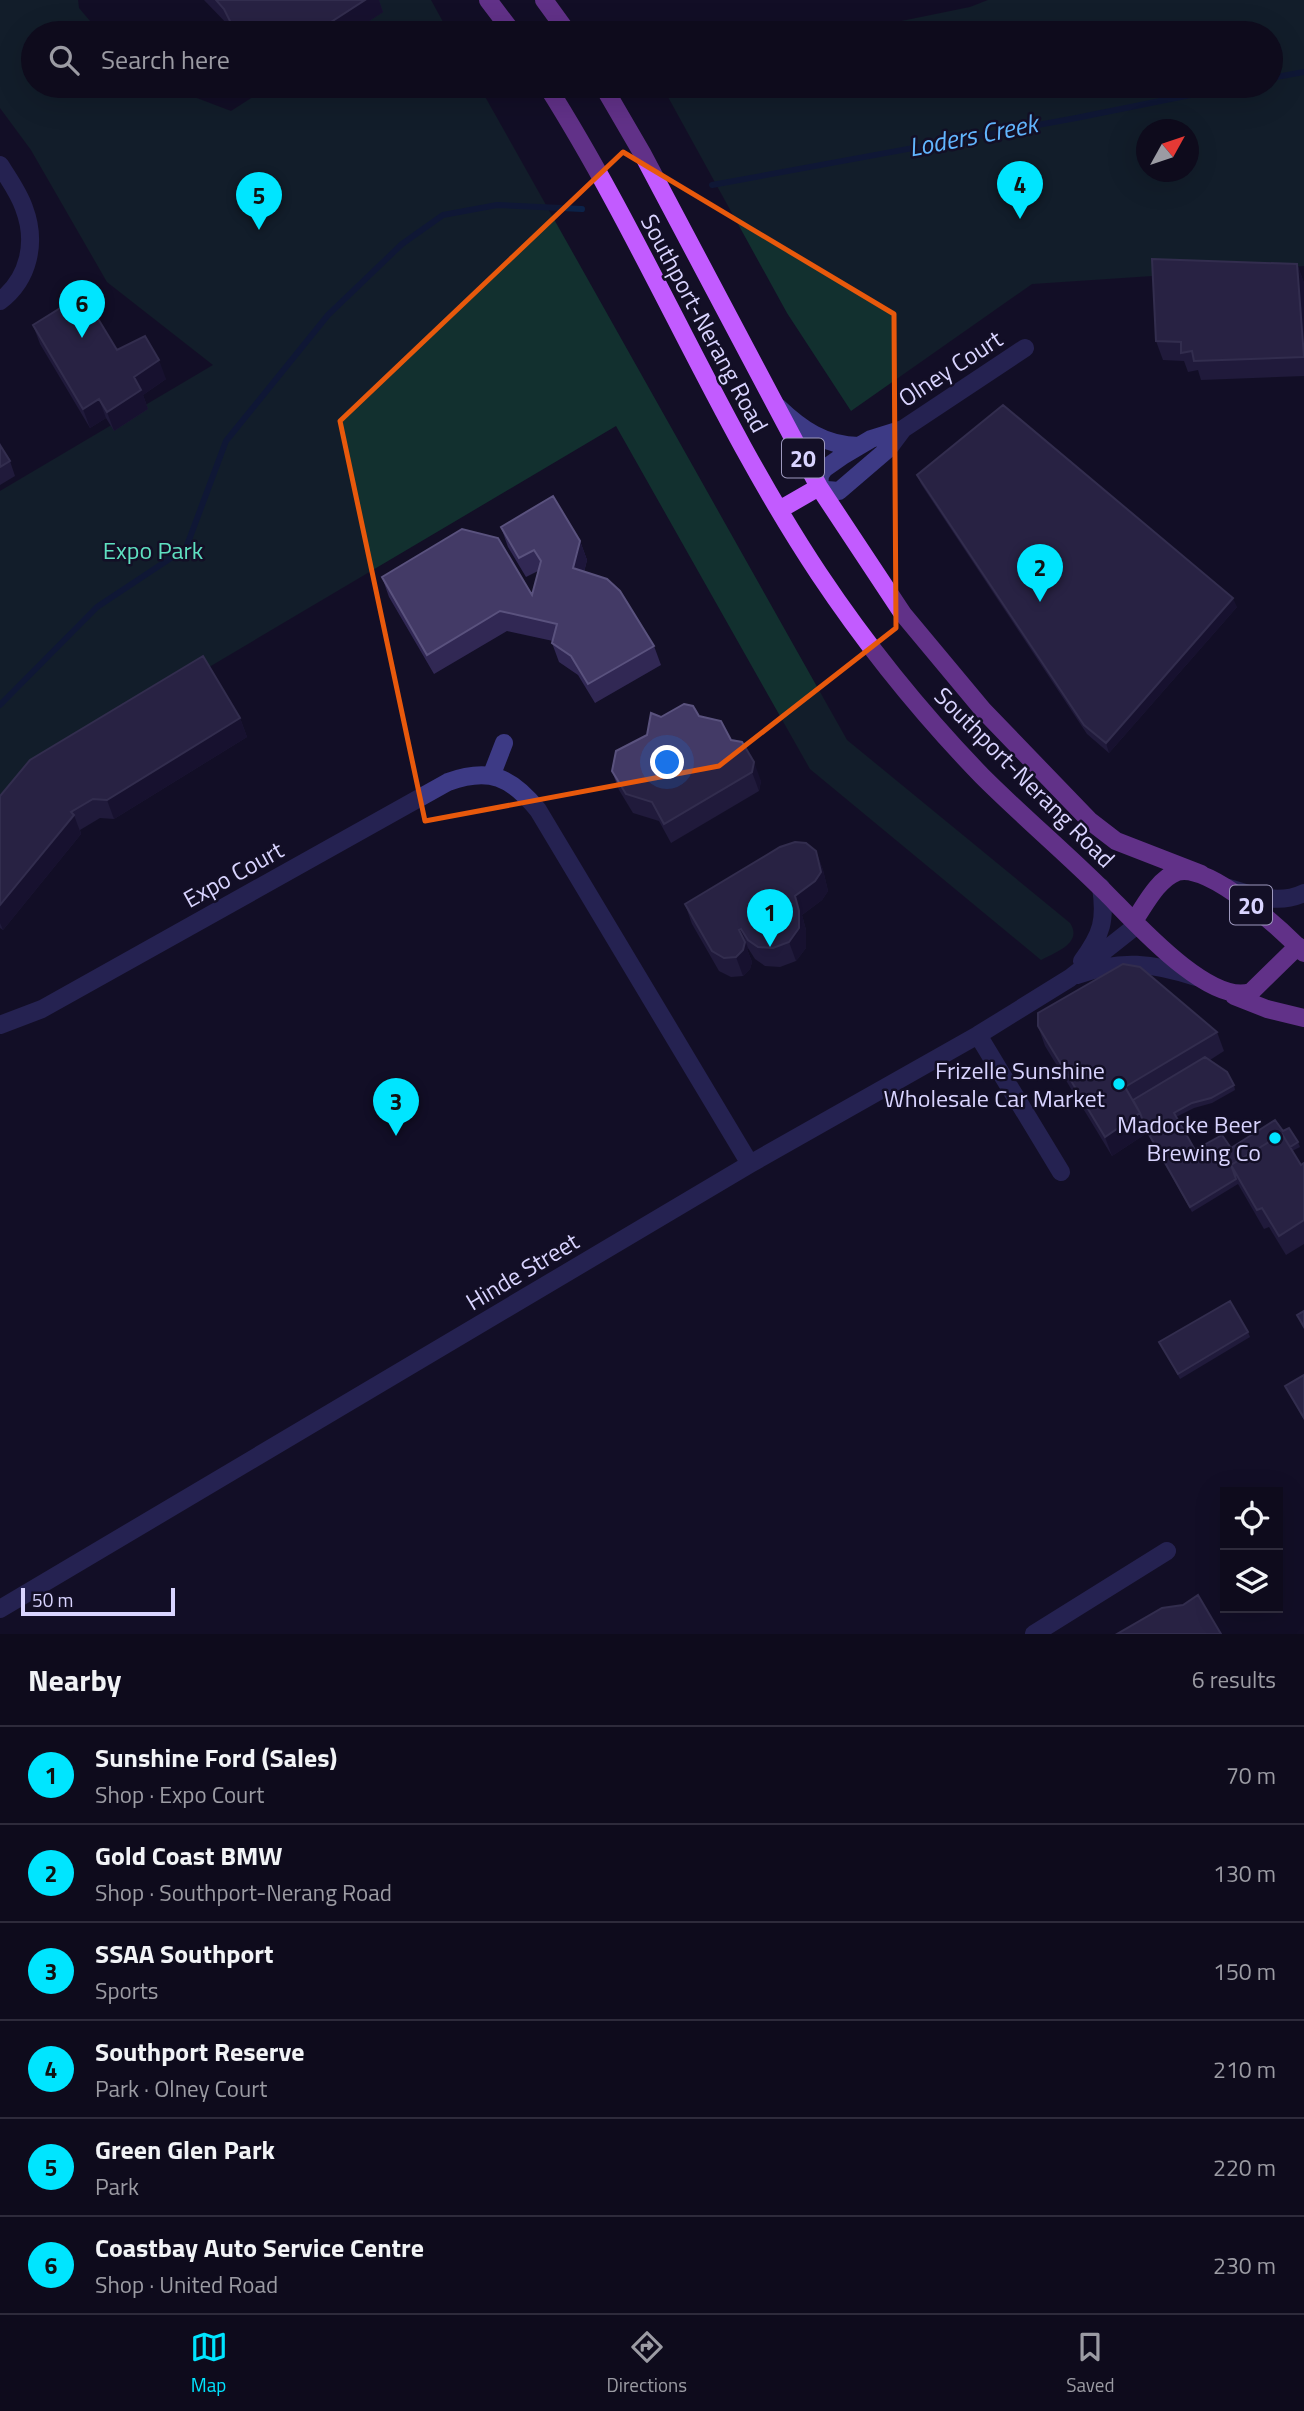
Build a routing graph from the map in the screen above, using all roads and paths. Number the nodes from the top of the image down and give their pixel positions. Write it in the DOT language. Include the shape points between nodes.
graph roads {
  1 [pos="488,0"];
  2 [pos="544,0"];
  3 [pos="504,21"];
  4 [pos="559,21"];
  5 [pos="554,98"];
  6 [pos="610,98"];
  7 [pos="0,165"];
  8 [pos="5,297"];
  9 [pos="1025,348"];
  10 [pos="773,402"];
  11 [pos="903,429"];
  12 [pos="859,446"];
  13 [pos="819,487"];
  14 [pos="779,510"];
  15 [pos="504,743"];
  16 [pos="492,774"];
  17 [pos="1201,874"];
  18 [pos="1101,887"];
  19 [pos="1226,887"];
  20 [pos="1304,893"];
  21 [pos="1136,923"];
  22 [pos="1300,944"];
  23 [pos="1070,978"];
  24 [pos="1203,979"];
  25 [pos="1230,995"];
  26 [pos="1304,1018"];
  27 [pos="0,1025"];
  28 [pos="978,1035"];
  29 [pos="751,1164"];
  30 [pos="1061,1172"];
  31 [pos="1167,1552"];
  32 [pos="0,1609"];
  33 [pos="1034,1634"];
  1 -- 3 [label="main road"];
  2 -- 4 [label="main road"];
  5 -- 14 [label="main road, Southport-Nerang Road / 20" via="603,179"];
  6 -- 10 [label="main road, Southport-Nerang Road / 20"];
  7 -- 8 [label="street" via="24,208 31,251 23,276"];
  9 -- 11 [label="street, Olney Court"];
  10 -- 12 [label="street" via="811,433 837,444"];
  10 -- 13 [label="main road, Southport-Nerang Road / 20"];
  11 -- 12 [label="street, Olney Court"];
  11 -- 13 [label="street, Olney Court" via="888,449 839,491"];
  12 -- 13 [label="street, Olney Court" via="824,469"];
  13 -- 14 [label="main road"];
  13 -- 17 [label="main road, Southport-Nerang Road / 20" via="911,624 983,710 1090,821 1116,841"];
  14 -- 18 [label="main road, Southport-Nerang Road / 20" via="820,576 914,700 984,777"];
  15 -- 16 [label="street"];
  16 -- 27 [label="street, Expo Court" via="448,782 42,1009"];
  16 -- 29 [label="street" via="511,783 538,810"];
  17 -- 19 [label="main road, 20"];
  17 -- 21 [label="main road, 20" via="1177,872 1170,877 1150,898"];
  18 -- 21 [label="main road, Southport-Nerang Road / 20"];
  18 -- 23 [label="street, Hinde Street" via="1103,924"];
  19 -- 20 [label="street" via="1267,899"];
  19 -- 22 [label="main road, 20"];
  21 -- 23 [label="street, Hinde Street"];
  21 -- 24 [label="main road, 20"];
  22 -- 25 [label="main road, 20" via="1251,992"];
  23 -- 24 [label="street, Hinde Street" via="1140,963"];
  23 -- 28 [label="street, Hinde Street"];
  24 -- 25 [label="main road, 20"];
  25 -- 26 [label="main road, 20"];
  28 -- 29 [label="street, Hinde Street"];
  28 -- 30 [label="street"];
  29 -- 32 [label="street, Hinde Street"];
  31 -- 33 [label="street"];
}
